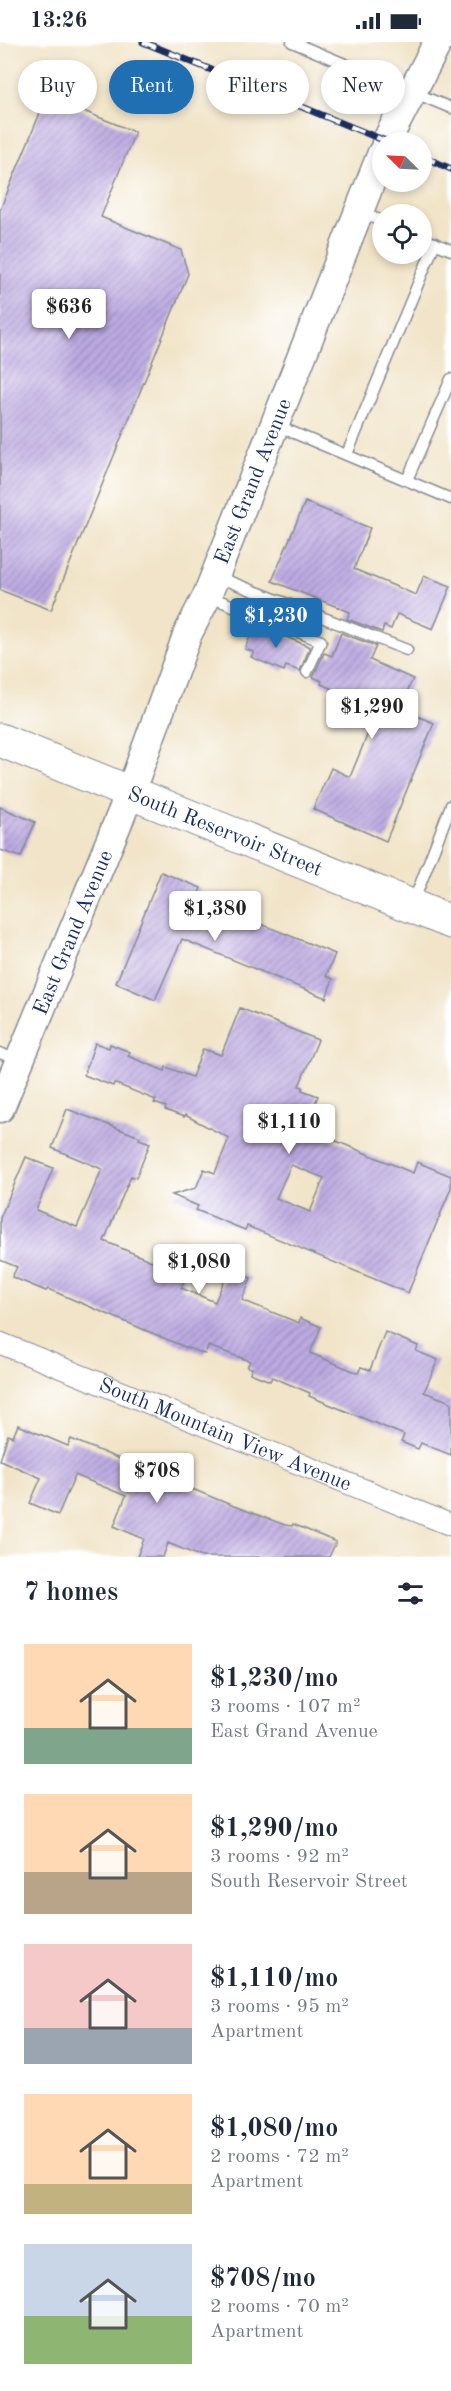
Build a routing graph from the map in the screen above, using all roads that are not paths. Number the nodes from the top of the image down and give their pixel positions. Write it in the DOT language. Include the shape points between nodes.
graph roads {
  1 [pos="292,42"];
  2 [pos="438,42"];
  3 [pos="412,93"];
  4 [pos="451,108"];
  5 [pos="391,132"];
  6 [pos="375,192"];
  7 [pos="371,216"];
  8 [pos="432,242"];
  9 [pos="435,243"];
  10 [pos="451,250"];
  11 [pos="451,379"];
  12 [pos="275,424"];
  13 [pos="347,454"];
  14 [pos="407,480"];
  15 [pos="451,500"];
  16 [pos="211,586"];
  17 [pos="407,650"];
  18 [pos="307,672"];
  19 [pos="0,740"];
  20 [pos="130,793"];
  21 [pos="451,805"];
  22 [pos="412,906"];
  23 [pos="451,922"];
  24 [pos="10,1057"];
  25 [pos="0,1108"];
  26 [pos="0,1343"];
  27 [pos="451,1525"];
  1 -- 3 [label="lane"];
  2 -- 3 [label="street"];
  3 -- 4 [label="lane"];
  3 -- 5 [label="street"];
  6 -- 7 [label="street, East Grand Avenue"];
  7 -- 12 [label="street, East Grand Avenue"];
  8 -- 9 [label="lane"];
  9 -- 10 [label="lane"];
  9 -- 13 [label="lane"];
  11 -- 14 [label="lane"];
  12 -- 13 [label="lane"];
  12 -- 16 [label="street, East Grand Avenue"];
  13 -- 14 [label="lane"];
  14 -- 15 [label="lane"];
  16 -- 17 [label="lane"];
  16 -- 18 [label="lane" via="321,641"];
  16 -- 20 [label="street, East Grand Avenue" via="188,633"];
  19 -- 20 [label="main road, South Reservoir Street"];
  20 -- 22 [label="main road, South Reservoir Street"];
  20 -- 24 [label="street, East Grand Avenue"];
  21 -- 22 [label="lane"];
  22 -- 23 [label="main road, South Reservoir Street"];
  24 -- 25 [label="street, East Grand Avenue"];
  26 -- 27 [label="street, South Mountain View Avenue"];
}
